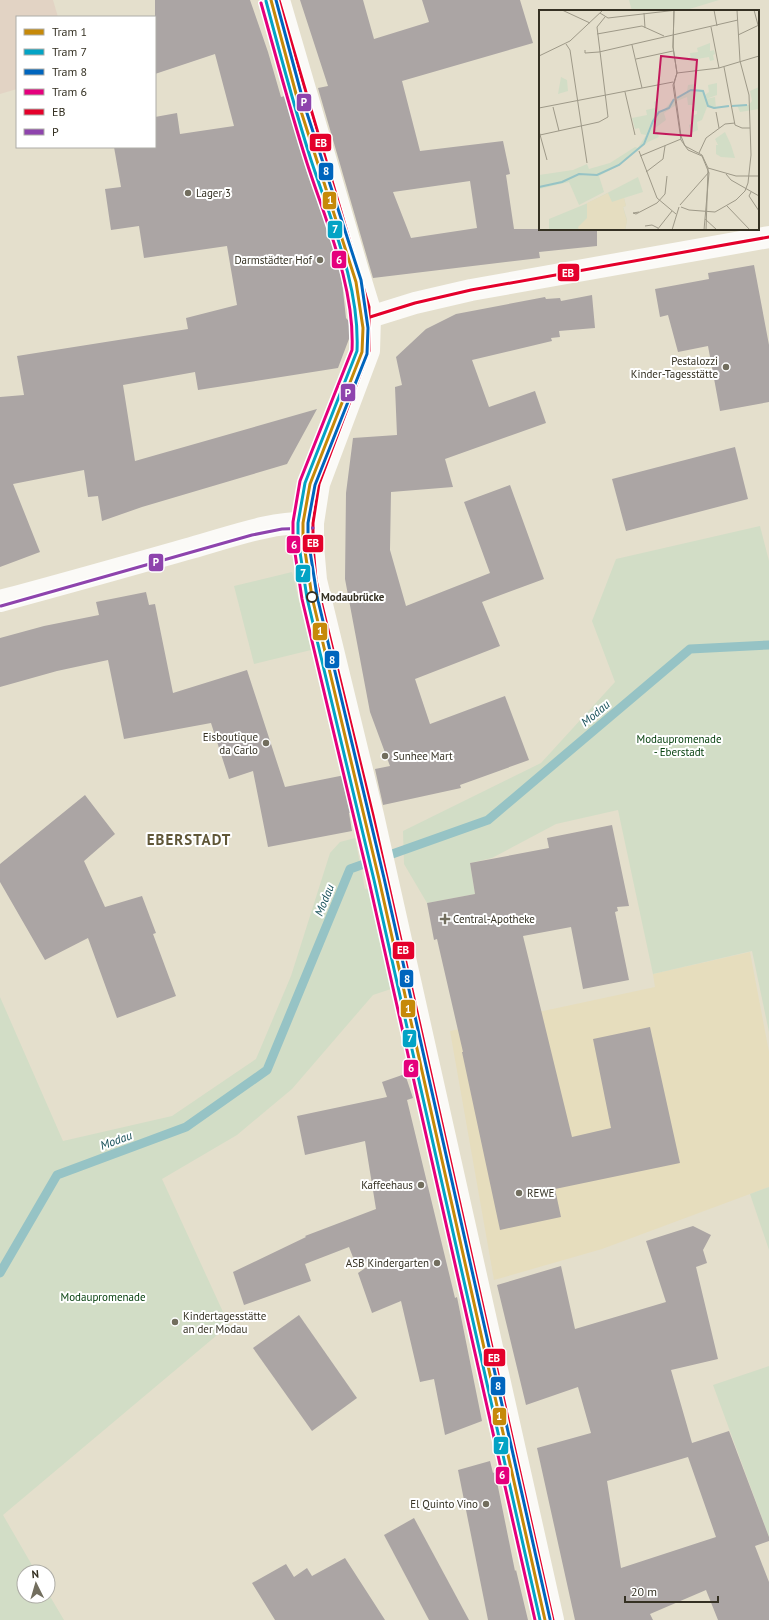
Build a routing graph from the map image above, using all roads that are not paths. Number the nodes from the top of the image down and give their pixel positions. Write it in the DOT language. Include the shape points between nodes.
graph roads {
  1 [pos="279,0"];
  2 [pos="769,237"];
  3 [pos="370,317"];
  4 [pos="313,523"];
  5 [pos="0,601"];
  6 [pos="553,1620"];
  1 -- 3 [label="street"];
  2 -- 3 [label="street" via="471,290"];
  3 -- 4 [label="street" via="369,351 319,484"];
  4 -- 5 [label="street" via="260,528"];
  4 -- 6 [label="street" via="312,546 316,580 376,827"];
}
